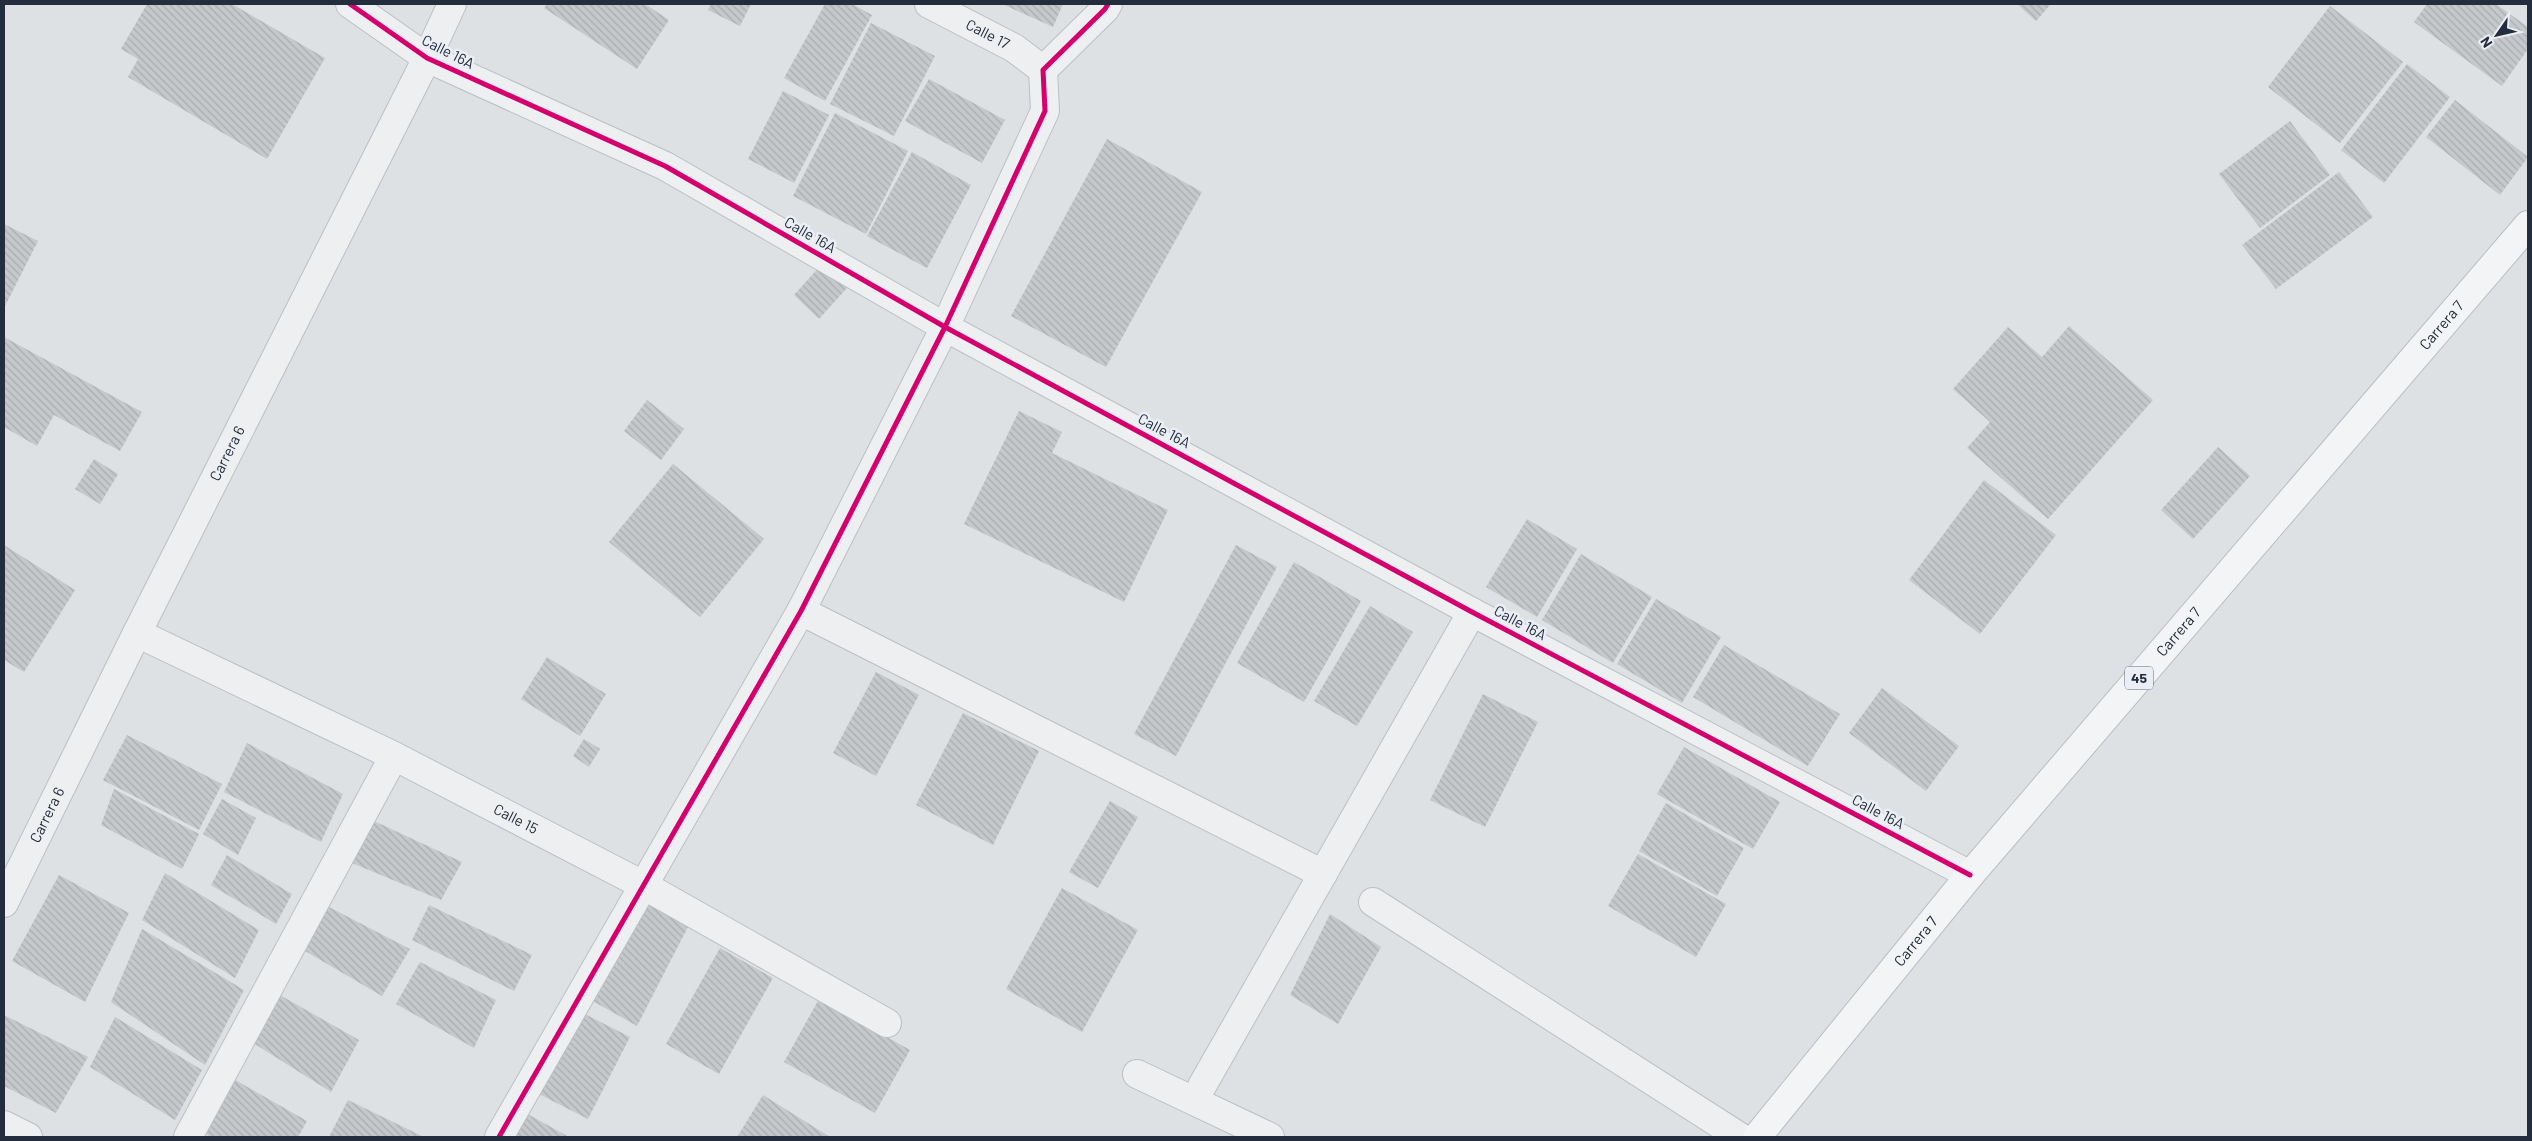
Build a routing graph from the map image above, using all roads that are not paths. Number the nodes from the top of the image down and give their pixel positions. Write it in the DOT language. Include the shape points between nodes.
graph roads {
  1 [pos="350,4"];
  2 [pos="452,4"];
  3 [pos="929,4"];
  4 [pos="1108,4"];
  5 [pos="427,58"];
  6 [pos="1043,70"];
  7 [pos="2528,225"];
  8 [pos="945,327"];
  9 [pos="800,611"];
  10 [pos="1472,612"];
  11 [pos="137,633"];
  12 [pos="394,756"];
  13 [pos="1323,874"];
  14 [pos="1970,875"];
  15 [pos="643,885"];
  16 [pos="1373,902"];
  17 [pos="4,903"];
  18 [pos="887,1023"];
  19 [pos="1137,1074"];
  20 [pos="1202,1086"];
  21 [pos="4,1124"];
  22 [pos="28,1137"];
  23 [pos="188,1137"];
  24 [pos="499,1137"];
  25 [pos="1270,1137"];
  26 [pos="1740,1137"];
  27 [pos="1757,1137"];
  1 -- 5 [label="street, Calle 16A"];
  2 -- 5 [label="street, Carrera 6"];
  3 -- 6 [label="street, Calle 17" via="1014,48"];
  4 -- 6 [label="street"];
  5 -- 8 [label="street, Calle 16A" via="665,166"];
  5 -- 11 [label="street, Carrera 6"];
  6 -- 8 [label="street" via="1045,111"];
  7 -- 14 [label="main road, Carrera 7 / 45"];
  8 -- 9 [label="street"];
  8 -- 10 [label="street, Calle 16A"];
  9 -- 13 [label="street"];
  9 -- 15 [label="street"];
  10 -- 13 [label="street"];
  10 -- 14 [label="street, Calle 16A"];
  11 -- 12 [label="street, Calle 15"];
  11 -- 17 [label="street, Carrera 6"];
  12 -- 15 [label="street, Calle 15"];
  12 -- 23 [label="street"];
  13 -- 20 [label="street"];
  14 -- 27 [label="main road, Carrera 7 / 45"];
  15 -- 18 [label="street, Calle 15"];
  15 -- 24 [label="street"];
  16 -- 26 [label="street"];
  19 -- 25 [label="street"];
  21 -- 22 [label="street"];
}
